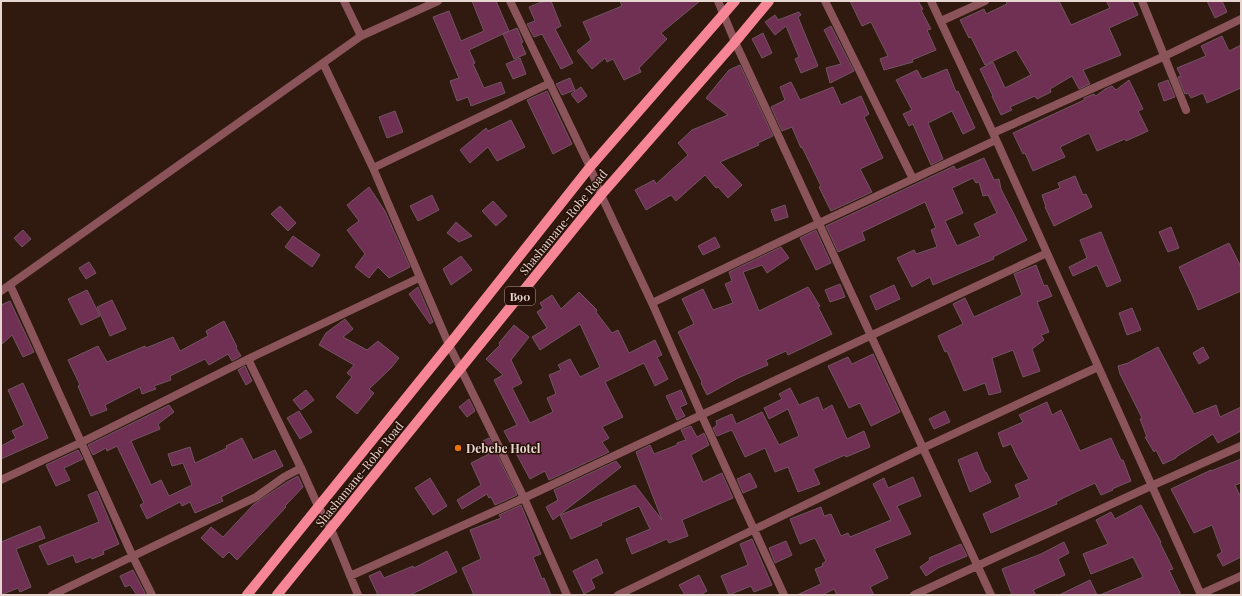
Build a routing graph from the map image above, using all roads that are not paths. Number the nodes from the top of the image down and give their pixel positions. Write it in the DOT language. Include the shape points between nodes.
graph roads {
  1 [pos="344,1"];
  2 [pos="438,1"];
  3 [pos="510,1"];
  4 [pos="718,1"];
  5 [pos="735,1"];
  6 [pos="769,1"];
  7 [pos="825,1"];
  8 [pos="931,1"];
  9 [pos="985,1"];
  10 [pos="1142,1"];
  11 [pos="724,14"];
  12 [pos="1241,19"];
  13 [pos="941,21"];
  14 [pos="361,36"];
  15 [pos="735,42"];
  16 [pos="1165,56"];
  17 [pos="323,63"];
  18 [pos="550,83"];
  19 [pos="1186,110"];
  20 [pos="995,137"];
  21 [pos="590,167"];
  22 [pos="373,168"];
  23 [pos="913,179"];
  24 [pos="601,195"];
  25 [pos="819,223"];
  26 [pos="1047,253"];
  27 [pos="419,278"];
  28 [pos="10,285"];
  29 [pos="1,291"];
  30 [pos="652,303"];
  31 [pos="871,335"];
  32 [pos="449,345"];
  33 [pos="248,359"];
  34 [pos="1098,367"];
  35 [pos="462,368"];
  36 [pos="700,414"];
  37 [pos="82,442"];
  38 [pos="1241,446"];
  39 [pos="923,448"];
  40 [pos="301,468"];
  41 [pos="1,480"];
  42 [pos="1151,486"];
  43 [pos="524,498"];
  44 [pos="318,506"];
  45 [pos="754,528"];
  46 [pos="331,529"];
  47 [pos="133,557"];
  48 [pos="977,566"];
  49 [pos="350,576"];
  50 [pos="1241,576"];
  51 [pos="52,595"];
  52 [pos="152,595"];
  53 [pos="247,595"];
  54 [pos="277,595"];
  55 [pos="358,595"];
  56 [pos="567,595"];
  57 [pos="618,595"];
  58 [pos="784,595"];
  59 [pos="914,595"];
  60 [pos="991,595"];
  61 [pos="1201,595"];
  1 -- 14 [label="street"];
  2 -- 14 [label="street"];
  3 -- 18 [label="street"];
  4 -- 11 [label="street"];
  5 -- 11 [label="main road, Shashamane-Robe Road / B90"];
  6 -- 15 [label="main road, Shashamane-Robe Road / B90"];
  7 -- 23 [label="street"];
  8 -- 13 [label="street"];
  9 -- 13 [label="street"];
  10 -- 16 [label="street"];
  11 -- 15 [label="street"];
  11 -- 21 [label="main road, Shashamane-Robe Road / B90"];
  12 -- 16 [label="street"];
  13 -- 20 [label="street"];
  14 -- 17 [label="street"];
  15 -- 24 [label="main road, Shashamane-Robe Road / B90"];
  15 -- 25 [label="street"];
  16 -- 19 [label="street"];
  16 -- 20 [label="street"];
  17 -- 22 [label="street"];
  17 -- 28 [label="street"];
  18 -- 21 [label="street"];
  18 -- 22 [label="street"];
  20 -- 23 [label="street"];
  20 -- 26 [label="street"];
  21 -- 24 [label="street"];
  21 -- 32 [label="main road, Shashamane-Robe Road / B90"];
  22 -- 27 [label="street"];
  23 -- 25 [label="street"];
  24 -- 30 [label="street"];
  24 -- 35 [label="main road, Shashamane-Robe Road / B90"];
  25 -- 30 [label="street"];
  25 -- 31 [label="street"];
  26 -- 31 [label="street"];
  26 -- 34 [label="street"];
  27 -- 32 [label="street"];
  27 -- 33 [label="street"];
  28 -- 29 [label="street"];
  28 -- 37 [label="street"];
  30 -- 36 [label="street"];
  31 -- 36 [label="street"];
  31 -- 39 [label="street"];
  32 -- 35 [label="street"];
  32 -- 44 [label="main road, Shashamane-Robe Road / B90"];
  33 -- 37 [label="street"];
  33 -- 40 [label="street"];
  34 -- 39 [label="street"];
  34 -- 42 [label="street"];
  35 -- 43 [label="street"];
  35 -- 46 [label="main road, Shashamane-Robe Road / B90"];
  36 -- 43 [label="street"];
  36 -- 45 [label="street"];
  37 -- 41 [label="street"];
  37 -- 47 [label="street"];
  38 -- 42 [label="street"];
  39 -- 45 [label="street"];
  39 -- 48 [label="street"];
  40 -- 44 [label="street"];
  40 -- 47 [label="street" via="256,497"];
  42 -- 48 [label="street"];
  42 -- 61 [label="street"];
  43 -- 49 [label="street"];
  43 -- 56 [label="street"];
  44 -- 46 [label="street"];
  44 -- 53 [label="main road, Shashamane-Robe Road / B90"];
  45 -- 57 [label="street"];
  45 -- 58 [label="street"];
  46 -- 49 [label="street"];
  46 -- 54 [label="main road, Shashamane-Robe Road / B90"];
  47 -- 51 [label="street"];
  47 -- 52 [label="street"];
  48 -- 59 [label="street"];
  48 -- 60 [label="street"];
  49 -- 55 [label="street"];
  50 -- 61 [label="street"];
}
